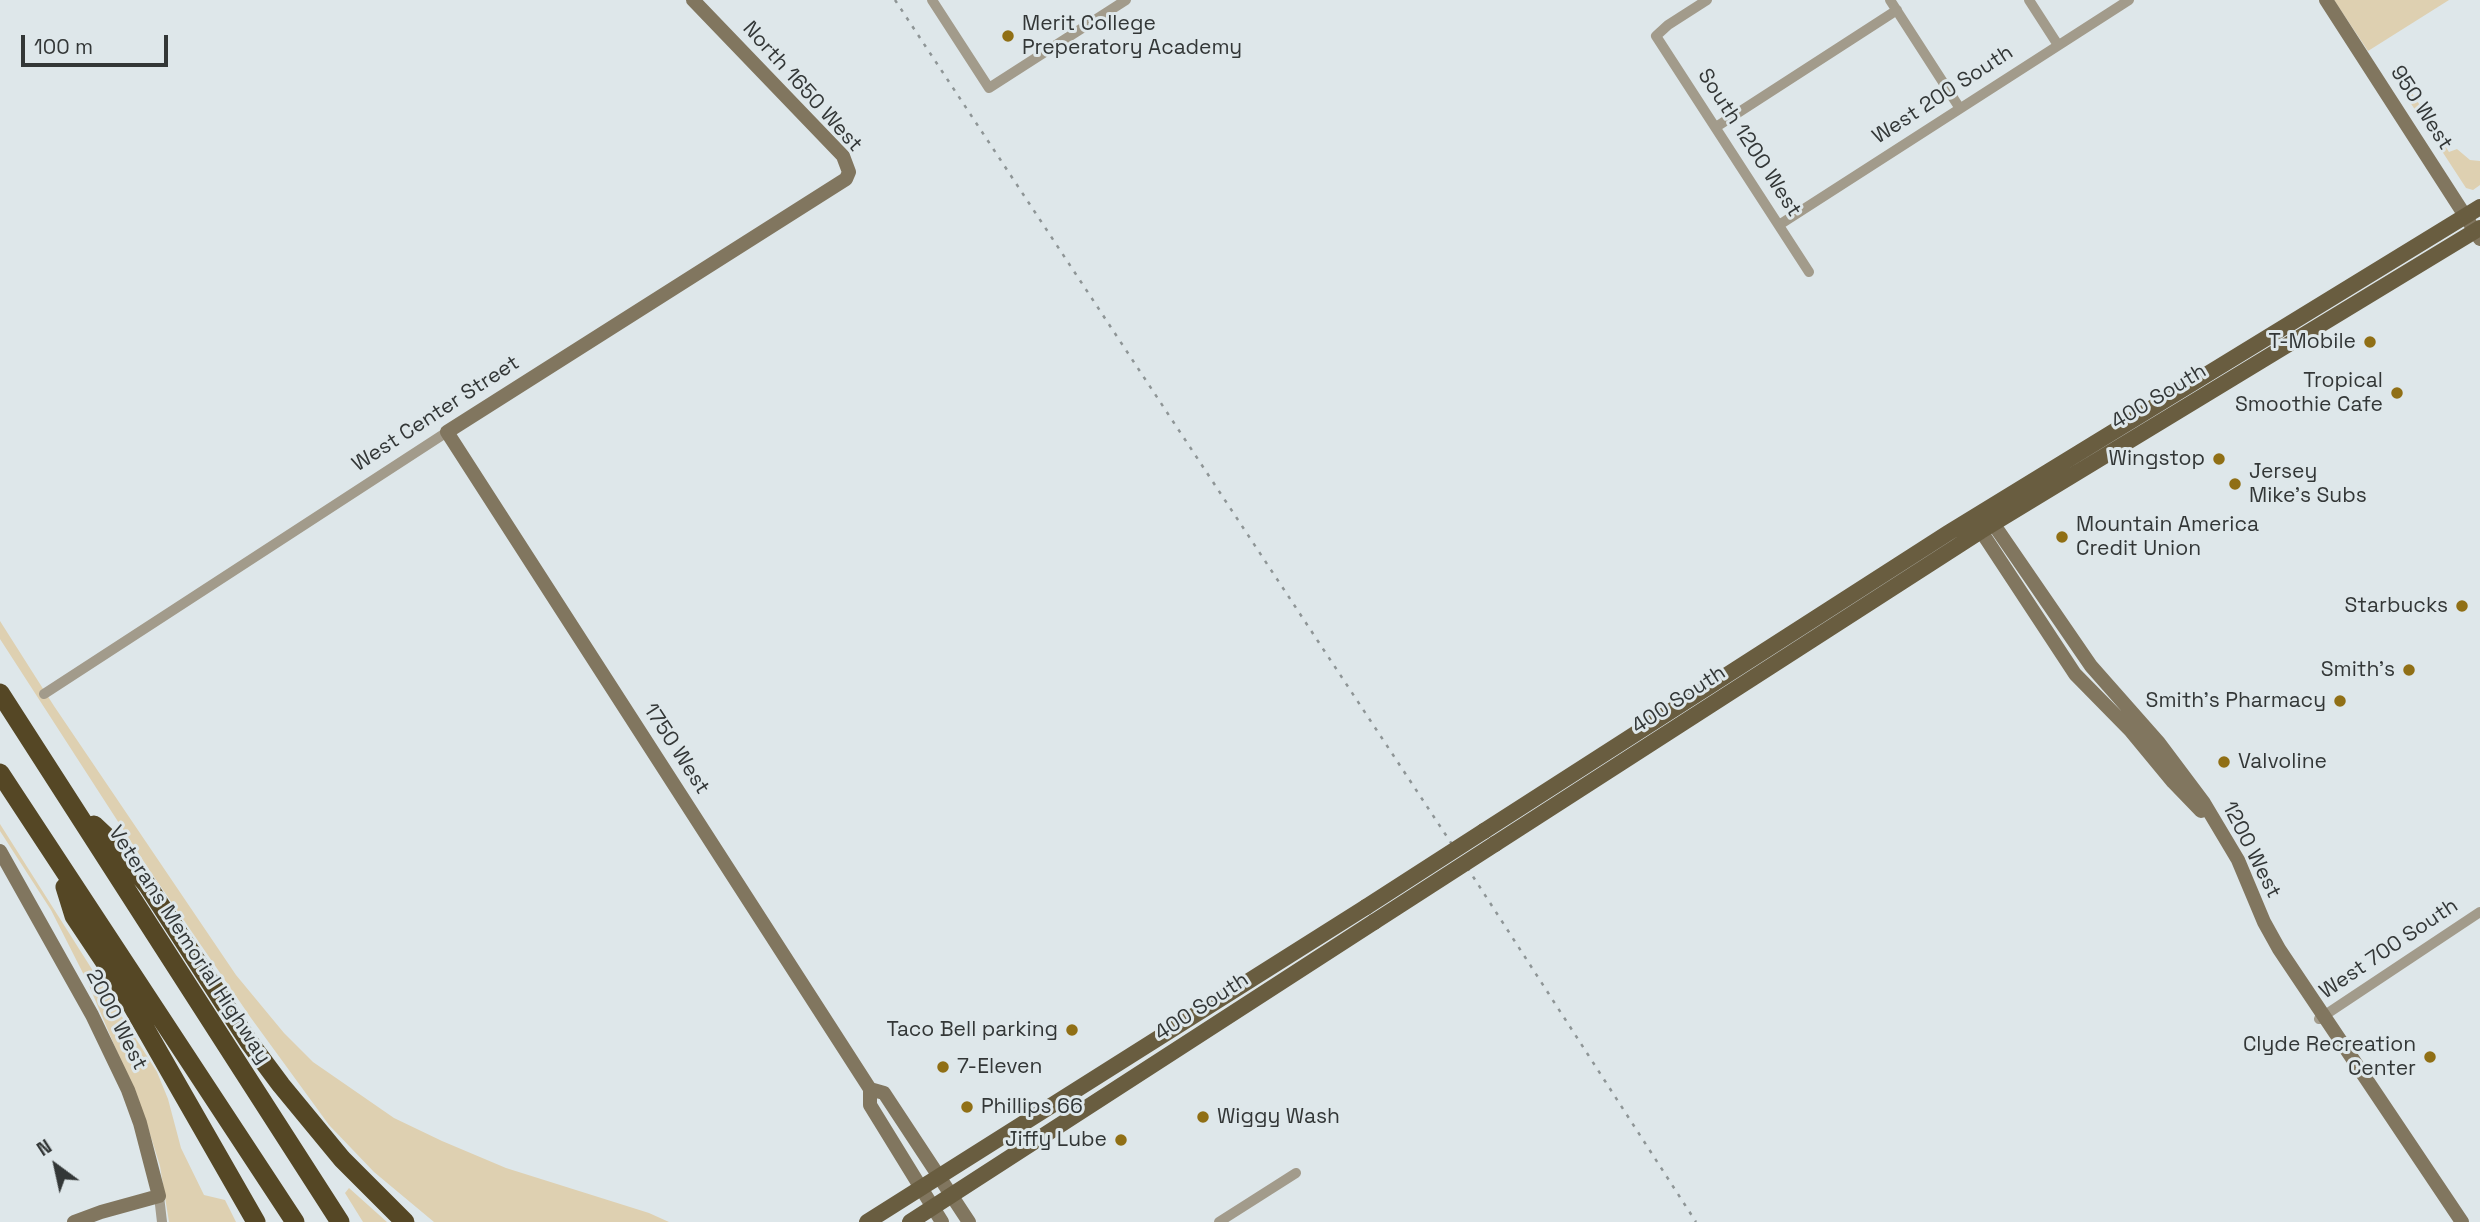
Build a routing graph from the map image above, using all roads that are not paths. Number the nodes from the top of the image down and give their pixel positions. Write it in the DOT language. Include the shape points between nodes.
graph roads {
  1 [pos="693,0"];
  2 [pos="932,0"];
  3 [pos="1126,0"];
  4 [pos="1707,0"];
  5 [pos="1890,0"];
  6 [pos="2029,0"];
  7 [pos="2129,0"];
  8 [pos="2326,0"];
  9 [pos="1897,10"];
  10 [pos="2058,45"];
  11 [pos="1959,107"];
  12 [pos="1716,127"];
  13 [pos="849,172"];
  14 [pos="2480,207"];
  15 [pos="2466,216"];
  16 [pos="1779,225"];
  17 [pos="2478,233"];
  18 [pos="1809,271"];
  19 [pos="447,432"];
  20 [pos="1983,521"];
  21 [pos="0,693"];
  22 [pos="44,694"];
  23 [pos="0,773"];
  24 [pos="75,810"];
  25 [pos="0,850"];
  26 [pos="59,866"];
  27 [pos="2480,912"];
  28 [pos="1370,914"];
  29 [pos="2321,1018"];
  30 [pos="870,1089"];
  31 [pos="1296,1173"];
  32 [pos="939,1175"];
  33 [pos="921,1187"];
  34 [pos="951,1195"];
  35 [pos="159,1196"];
  36 [pos="933,1207"];
  37 [pos="74,1222"];
  38 [pos="162,1222"];
  39 [pos="256,1222"];
  40 [pos="295,1222"];
  41 [pos="340,1222"];
  42 [pos="405,1222"];
  43 [pos="867,1222"];
  44 [pos="910,1222"];
  45 [pos="942,1222"];
  46 [pos="969,1222"];
  47 [pos="1219,1222"];
  48 [pos="2453,1222"];
  49 [pos="2462,1222"];
  1 -- 13 [label="street, North 1650 West" via="842,156"];
  2 -- 3 [label="street" via="989,88"];
  4 -- 12 [label="street, South 1200 West" via="1656,36"];
  5 -- 9 [label="street"];
  6 -- 10 [label="street"];
  7 -- 10 [label="street, West 200 South"];
  8 -- 15 [label="street, 950 West"];
  9 -- 11 [label="street"];
  9 -- 12 [label="street"];
  10 -- 11 [label="street, West 200 South"];
  11 -- 16 [label="street, West 200 South"];
  12 -- 16 [label="street, South 1200 West"];
  13 -- 19 [label="street, West Center Street" via="840,183"];
  14 -- 15 [label="main road, 400 South"];
  15 -- 17 [label="street, 950 West"];
  15 -- 20 [label="main road, 400 South"];
  16 -- 18 [label="street, South 1200 West"];
  17 -- 20 [label="main road, 400 South"];
  19 -- 22 [label="street, West Center Street"];
  19 -- 30 [label="street, 1750 West"];
  20 -- 28 [label="main road, 400 South, bridge" via="1484,831"];
  20 -- 28 [label="main road, 400 South, bridge" via="1495,844"];
  20 -- 29 [label="street, 1200 West" via="2075,674 2204,814 2269,946"];
  21 -- 24 [label="highway, Veterans Memorial Highway"];
  23 -- 26 [label="highway"];
  24 -- 41 [label="highway, Veterans Memorial Highway"];
  24 -- 42 [label="highway" via="111,841 148,886 249,1042 309,1121"];
  25 -- 35 [label="street, 2000 West" via="92,1015 128,1090"];
  26 -- 39 [label="highway" via="74,916 122,988"];
  26 -- 40 [label="highway"];
  27 -- 29 [label="street, West 700 South"];
  28 -- 32 [label="main road, 400 South"];
  28 -- 34 [label="main road, 400 South"];
  29 -- 48 [label="street, 1200 West"];
  29 -- 49 [label="street, 1200 West"];
  30 -- 32 [label="street, 1750 West" via="884,1093"];
  30 -- 33 [label="street, 1750 West" via="870,1105"];
  31 -- 47 [label="street"];
  32 -- 33 [label="main road"];
  32 -- 34 [label="street, 1750 West"];
  33 -- 36 [label="street, 1750 West"];
  33 -- 43 [label="main road"];
  34 -- 36 [label="main road, 400 South"];
  34 -- 46 [label="street, 1750 West"];
  35 -- 37 [label="street"];
  35 -- 38 [label="street, 2000 West"];
  36 -- 44 [label="main road, 400 South"];
  36 -- 45 [label="street, 1750 West"];
}
